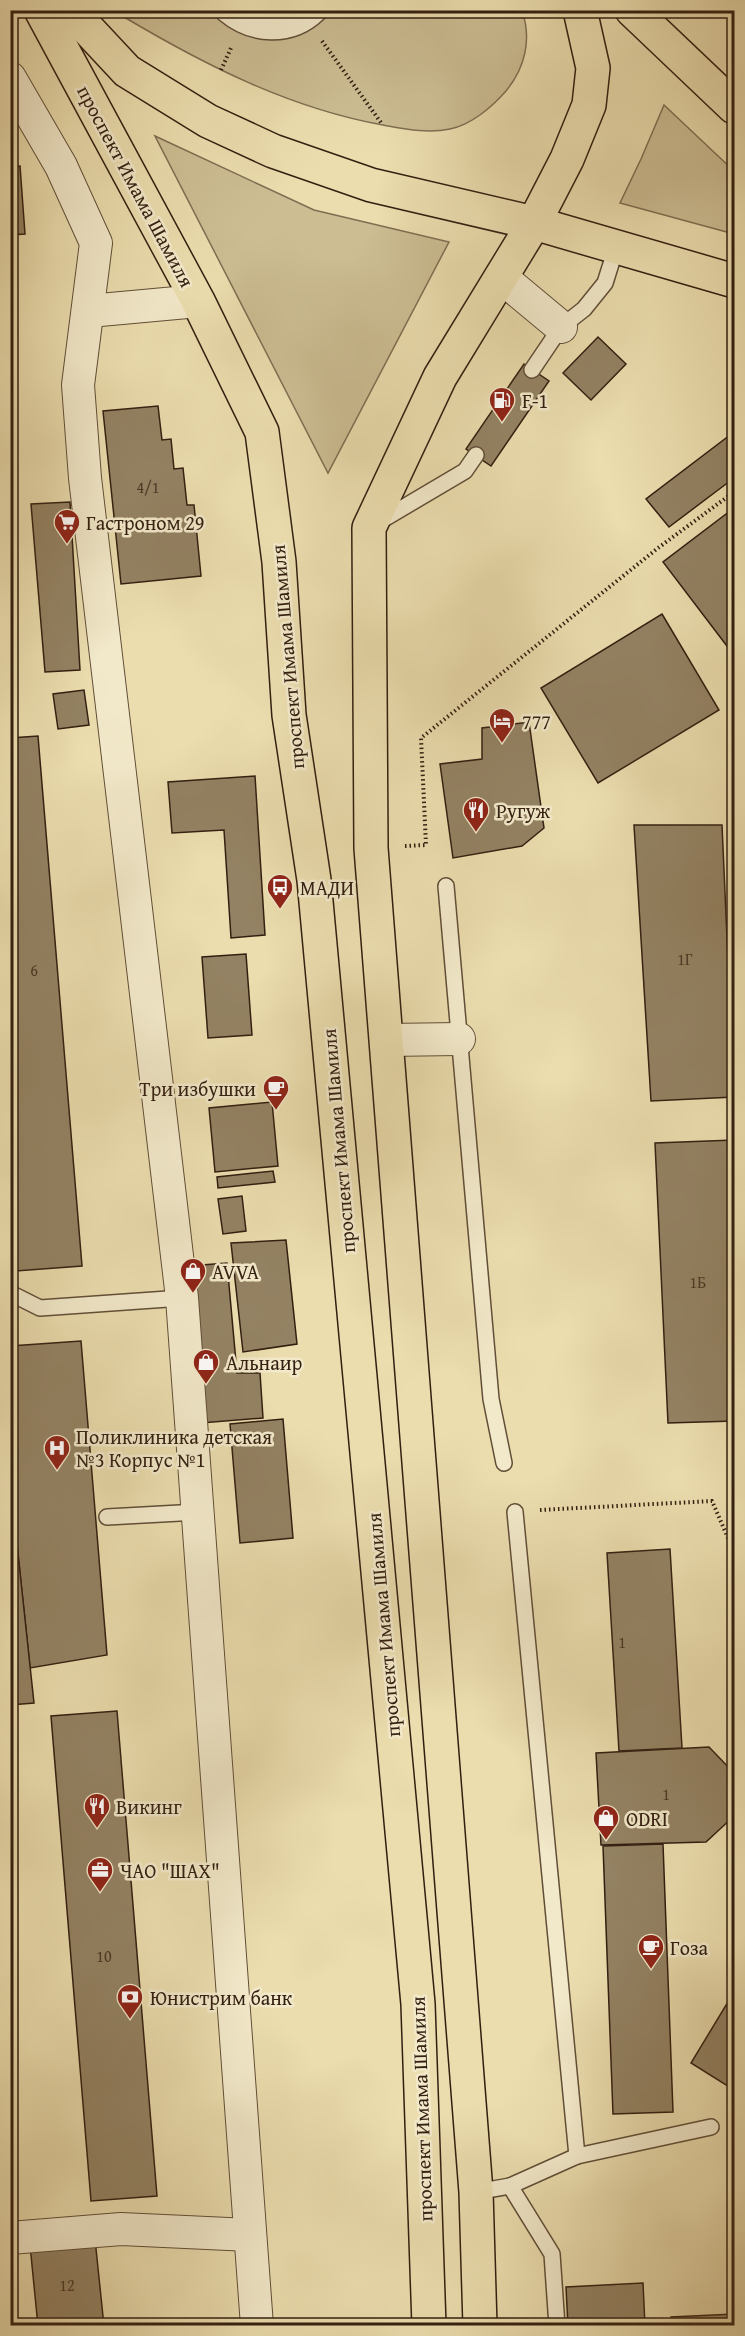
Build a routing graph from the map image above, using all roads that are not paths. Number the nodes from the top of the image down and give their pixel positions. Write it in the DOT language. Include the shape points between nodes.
graph roads {
  1 [pos="42,10"];
  2 [pos="70,10"];
  3 [pos="227,10"];
  4 [pos="580,10"];
  5 [pos="632,10"];
  6 [pos="310,14"];
  7 [pos="10,78"];
  8 [pos="735,107"];
  9 [pos="534,223"];
  10 [pos="616,248"];
  11 [pos="501,277"];
  12 [pos="735,281"];
  13 [pos="198,301"];
  14 [pos="89,311"];
  15 [pos="561,327"];
  16 [pos="532,370"];
  17 [pos="476,455"];
  18 [pos="369,528"];
  19 [pos="446,886"];
  20 [pos="459,1039"];
  21 [pos="386,1040"];
  22 [pos="10,1293"];
  23 [pos="182,1298"];
  24 [pos="504,1463"];
  25 [pos="198,1512"];
  26 [pos="515,1512"];
  27 [pos="107,1517"];
  28 [pos="711,2127"];
  29 [pos="578,2156"];
  30 [pos="510,2186"];
  31 [pos="476,2192"];
  32 [pos="250,2235"];
  33 [pos="10,2238"];
  34 [pos="257,2325"];
  35 [pos="429,2325"];
  36 [pos="480,2325"];
  37 [pos="557,2325"];
  1 -- 13 [label="main road, проспект Имама Шамиля"];
  2 -- 9 [label="main road" via="127,71 208,121 273,151 370,185"];
  3 -- 6 [label="street" via="242,22 275,28 297,23"];
  4 -- 9 [label="main road" via="592,68 589,105"];
  5 -- 8 [label="main road"];
  7 -- 14 [label="street" via="61,166 96,243"];
  9 -- 10 [label="main road"];
  9 -- 11 [label="main road"];
  10 -- 12 [label="main road"];
  10 -- 15 [label="lane" via="605,283 584,309"];
  11 -- 15 [label="street"];
  11 -- 18 [label="main road" via="440,377"];
  13 -- 14 [label="street"];
  13 -- 35 [label="main road, проспект Имама Шамиля" via="262,432 279,562 289,715 314,880 418,2004"];
  14 -- 23 [label="street" via="78,385 85,478"];
  15 -- 16 [label="lane"];
  17 -- 18 [label="lane" via="465,471"];
  18 -- 21 [label="main road" via="371,848"];
  19 -- 20 [label="lane"];
  20 -- 21 [label="street"];
  20 -- 24 [label="lane" via="491,1399"];
  21 -- 31 [label="main road"];
  22 -- 23 [label="lane" via="40,1308"];
  23 -- 25 [label="street"];
  25 -- 27 [label="lane"];
  25 -- 32 [label="street"];
  26 -- 29 [label="lane"];
  28 -- 29 [label="lane"];
  29 -- 30 [label="lane"];
  30 -- 31 [label="lane"];
  30 -- 37 [label="lane" via="552,2254"];
  31 -- 36 [label="main road"];
  32 -- 33 [label="street" via="121,2229"];
  32 -- 34 [label="street"];
}
